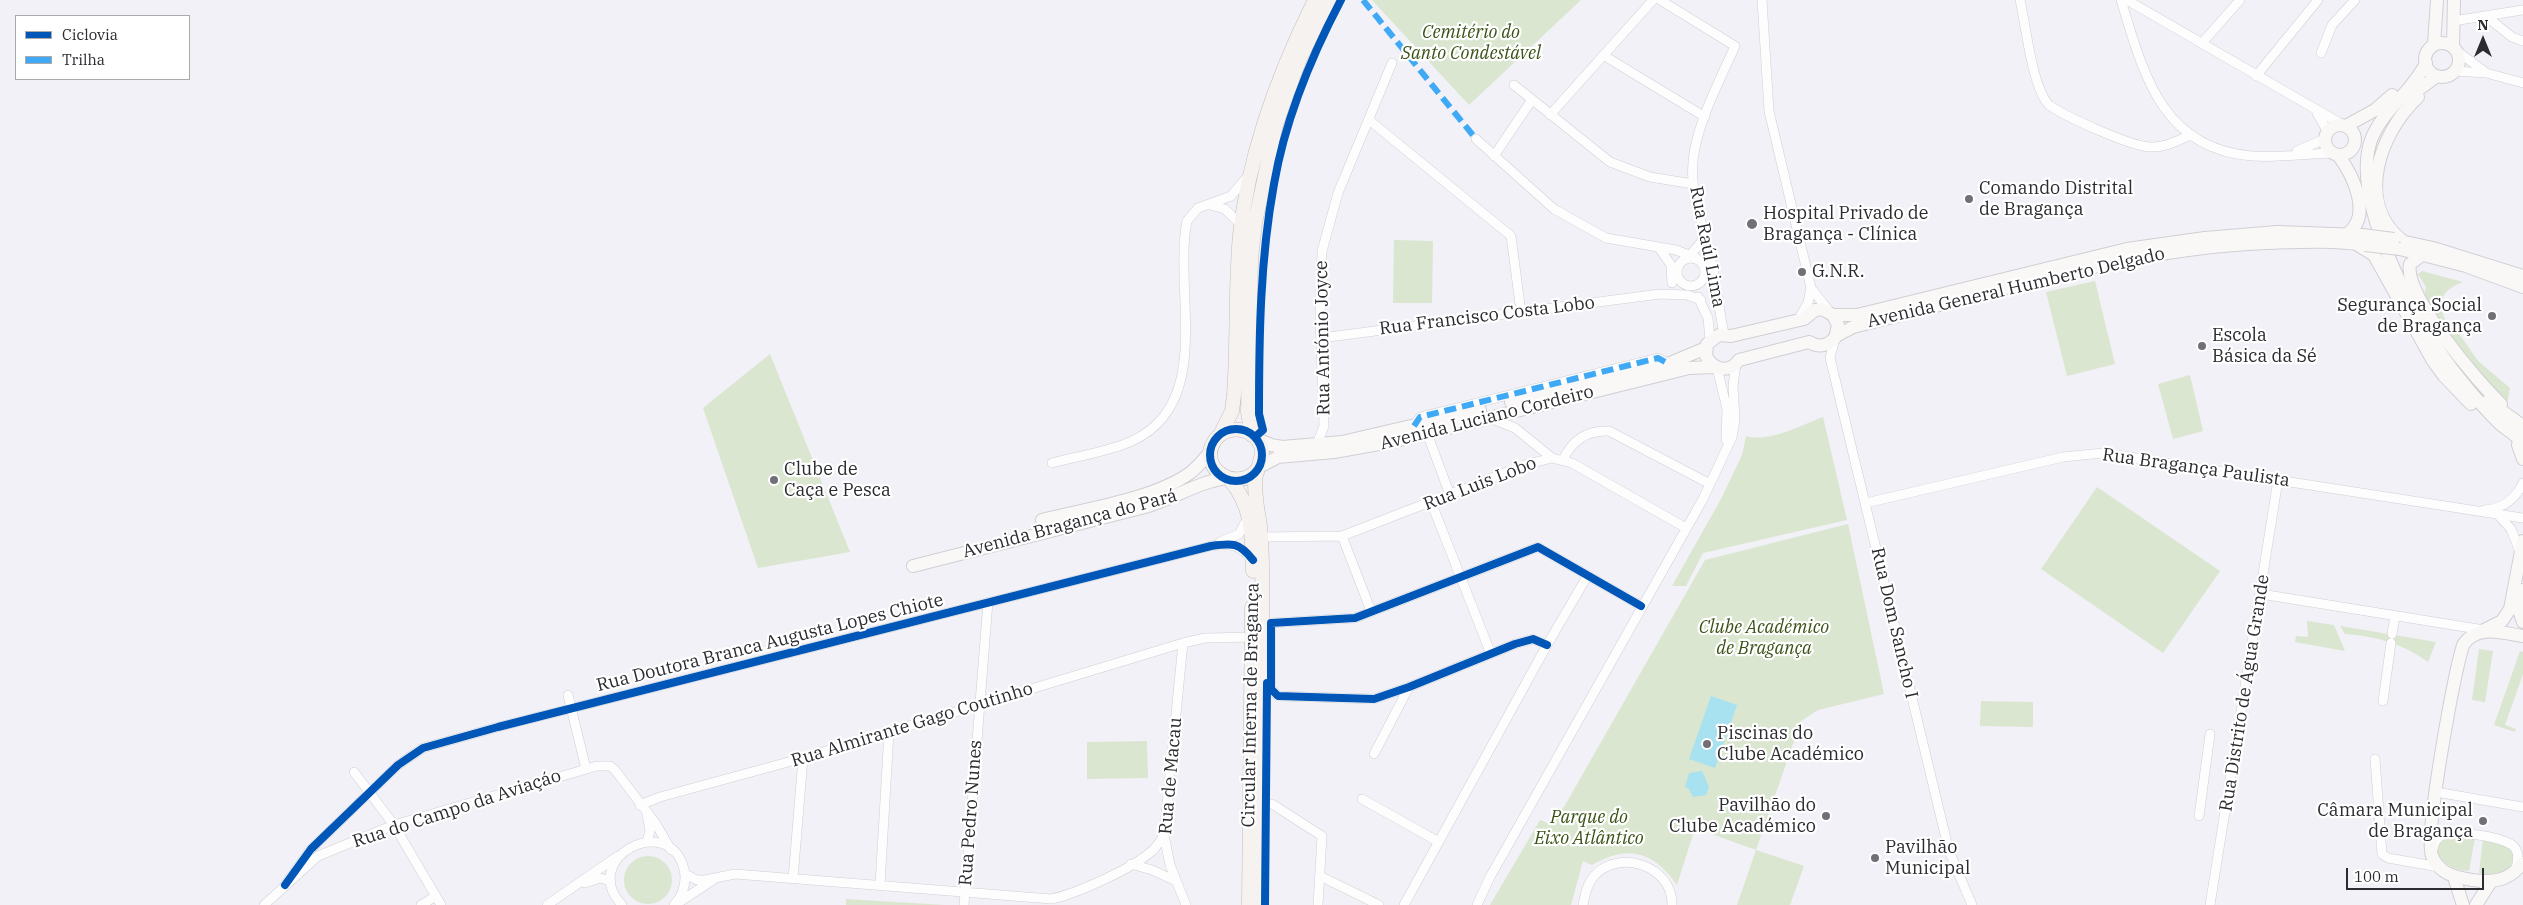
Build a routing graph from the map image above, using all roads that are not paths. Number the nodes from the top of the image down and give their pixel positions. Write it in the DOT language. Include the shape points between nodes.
graph roads {
  1 [pos="1314,0"];
  2 [pos="1329,0"];
  3 [pos="1653,0"];
  4 [pos="1660,0"];
  5 [pos="1762,0"];
  6 [pos="2020,0"];
  7 [pos="2121,0"];
  8 [pos="2128,0"];
  9 [pos="2240,0"];
  10 [pos="2318,0"];
  11 [pos="2355,0"];
  12 [pos="2437,0"];
  13 [pos="2454,0"];
  14 [pos="2140,3"];
  15 [pos="2523,10"];
  16 [pos="2487,17"];
  17 [pos="2453,21"];
  18 [pos="2523,41"];
  19 [pos="2202,43"];
  20 [pos="2455,49"];
  21 [pos="2321,53"];
  22 [pos="2429,54"];
  23 [pos="1603,55"];
  24 [pos="1392,63"];
  25 [pos="2486,72"];
  26 [pos="2445,75"];
  27 [pos="2256,76"];
  28 [pos="2523,83"];
  29 [pos="1514,85"];
  30 [pos="1532,101"];
  31 [pos="2309,106"];
  32 [pos="1550,115"];
  33 [pos="1705,117"];
  34 [pos="1369,120"];
  35 [pos="2344,126"];
  36 [pos="2191,135"];
  37 [pos="2327,135"];
  38 [pos="1476,139"];
  39 [pos="2290,154"];
  40 [pos="2335,154"];
  41 [pos="1494,156"];
  42 [pos="1253,170"];
  43 [pos="1693,184"];
  44 [pos="1205,205"];
  45 [pos="1241,225"];
  46 [pos="1703,233"];
  47 [pos="2347,234"];
  48 [pos="2361,242"];
  49 [pos="2399,243"];
  50 [pos="1659,248"];
  51 [pos="2422,255"];
  52 [pos="1691,257"];
  53 [pos="1675,271"];
  54 [pos="1706,273"];
  55 [pos="2523,276"];
  56 [pos="1714,281"];
  57 [pos="1684,285"];
  58 [pos="2523,287"];
  59 [pos="1811,288"];
  60 [pos="1654,295"];
  61 [pos="1701,300"];
  62 [pos="1521,312"];
  63 [pos="1831,313"];
  64 [pos="1798,320"];
  65 [pos="1724,334"];
  66 [pos="1835,337"];
  67 [pos="1321,338"];
  68 [pos="1708,344"];
  69 [pos="1818,346"];
  70 [pos="1830,358"];
  71 [pos="1736,364"];
  72 [pos="1716,368"];
  73 [pos="1521,408"];
  74 [pos="1488,417"];
  75 [pos="2523,421"];
  76 [pos="2499,423"];
  77 [pos="1324,426"];
  78 [pos="2523,426"];
  79 [pos="1514,428"];
  80 [pos="1427,434"];
  81 [pos="1220,435"];
  82 [pos="2521,435"];
  83 [pos="1254,437"];
  84 [pos="1338,442"];
  85 [pos="1316,444"];
  86 [pos="1211,451"];
  87 [pos="1552,458"];
  88 [pos="2523,459"];
  89 [pos="1563,460"];
  90 [pos="1722,462"];
  91 [pos="1052,463"];
  92 [pos="1258,469"];
  93 [pos="1228,479"];
  94 [pos="2278,480"];
  95 [pos="2523,483"];
  96 [pos="1710,484"];
  97 [pos="1450,495"];
  98 [pos="1431,502"];
  99 [pos="1866,504"];
  100 [pos="2477,510"];
  101 [pos="1249,515"];
  102 [pos="2499,516"];
  103 [pos="2523,518"];
  104 [pos="1042,520"];
  105 [pos="1686,528"];
  106 [pos="1342,536"];
  107 [pos="1261,537"];
  108 [pos="2523,541"];
  109 [pos="1210,546"];
  110 [pos="2520,556"];
  111 [pos="1253,560"];
  112 [pos="913,566"];
  113 [pos="1588,575"];
  114 [pos="1461,577"];
  115 [pos="2523,590"];
  116 [pos="2261,594"];
  117 [pos="988,602"];
  118 [pos="1642,606"];
  119 [pos="1371,611"];
  120 [pos="2395,616"];
  121 [pos="2523,622"];
  122 [pos="2484,630"];
  123 [pos="2523,636"];
  124 [pos="1257,637"];
  125 [pos="1182,643"];
  126 [pos="1547,645"];
  127 [pos="1491,654"];
  128 [pos="1409,687"];
  129 [pos="568,695"];
  130 [pos="2383,701"];
  131 [pos="979,705"];
  132 [pos="572,709"];
  133 [pos="889,732"];
  134 [pos="2210,734"];
  135 [pos="1374,754"];
  136 [pos="804,758"];
  137 [pos="2375,759"];
  138 [pos="586,769"];
  139 [pos="354,772"];
  140 [pos="370,791"];
  141 [pos="2436,792"];
  142 [pos="1362,799"];
  143 [pos="1272,804"];
  144 [pos="640,805"];
  145 [pos="2523,807"];
  146 [pos="647,814"];
  147 [pos="2199,816"];
  148 [pos="394,825"];
  149 [pos="1164,835"];
  150 [pos="647,842"];
  151 [pos="1439,842"];
  152 [pos="671,850"];
  153 [pos="620,855"];
  154 [pos="2436,862"];
  155 [pos="1131,864"];
  156 [pos="2519,867"];
  157 [pos="685,874"];
  158 [pos="1320,876"];
  159 [pos="2454,877"];
  160 [pos="715,878"];
  161 [pos="793,879"];
  162 [pos="1176,881"];
  163 [pos="611,882"];
  164 [pos="2490,883"];
  165 [pos="285,884"];
  166 [pos="880,885"];
  167 [pos="567,892"];
  168 [pos="965,894"];
  169 [pos="436,896"];
  170 [pos="1002,901"];
  171 [pos="675,904"];
  172 [pos="264,905"];
  173 [pos="421,905"];
  174 [pos="441,905"];
  175 [pos="546,905"];
  176 [pos="622,905"];
  177 [pos="964,905"];
  178 [pos="1186,905"];
  179 [pos="1249,905"];
  180 [pos="1259,905"];
  181 [pos="1319,905"];
  182 [pos="1323,905"];
  183 [pos="1379,905"];
  184 [pos="1404,905"];
  185 [pos="1477,905"];
  186 [pos="1583,905"];
  187 [pos="1672,905"];
  188 [pos="1972,905"];
  189 [pos="2210,905"];
  190 [pos="2463,905"];
  191 [pos="2476,905"];
  1 -- 42 [label="main road" via="1288,52 1264,120"];
  2 -- 83 [label="main road" via="1300,58 1276,124 1255,223 1251,259 1248,412"];
  3 -- 23 [label="street"];
  4 -- 33 [label="street, Rua Raúl Lima" via="1735,46"];
  5 -- 59 [label="street" via="1769,111"];
  6 -- 36 [label="street" via="2037,82 2049,105 2143,146 2160,146"];
  7 -- 36 [label="street" via="2152,91"];
  8 -- 14 [label="street"];
  9 -- 19 [label="street"];
  10 -- 27 [label="street"];
  11 -- 21 [label="street" via="2332,26"];
  12 -- 22 [label="main road"];
  13 -- 17 [label="main road"];
  14 -- 19 [label="street"];
  15 -- 16 [label="street"];
  16 -- 17 [label="street"];
  16 -- 18 [label="street" via="2512,37"];
  17 -- 20 [label="main road"];
  19 -- 27 [label="street"];
  20 -- 22 [label="main road" via="2444,43"];
  20 -- 25 [label="street"];
  20 -- 26 [label="main road" via="2459,61"];
  22 -- 26 [label="main road" via="2428,69"];
  22 -- 35 [label="main road" via="2389,99"];
  22 -- 76 [label="main road" via="2385,114 2372,140 2366,170 2369,195 2389,256 2435,343 2460,380"];
  23 -- 32 [label="street"];
  23 -- 33 [label="street"];
  24 -- 34 [label="street, Rua António Joyce"];
  25 -- 26 [label="street"];
  25 -- 28 [label="street"];
  26 -- 49 [label="main road" via="2400,115 2381,154 2378,177 2381,210"];
  26 -- 78 [label="main road" via="2400,105 2379,134 2372,169 2377,207 2402,272 2448,354 2479,393"];
  27 -- 31 [label="street"];
  29 -- 30 [label="street"];
  30 -- 32 [label="street"];
  30 -- 41 [label="street"];
  31 -- 35 [label="street"];
  31 -- 37 [label="street" via="2324,122"];
  32 -- 43 [label="street" via="1610,162 1650,177"];
  33 -- 43 [label="street, Rua Raúl Lima" via="1694,149"];
  34 -- 62 [label="street" via="1511,236"];
  34 -- 67 [label="street, Rua António Joyce" via="1338,193 1322,251"];
  35 -- 37 [label="main road" via="2335,126"];
  35 -- 40 [label="main road" via="2353,132 2356,142 2352,151"];
  36 -- 39 [label="street" via="2229,152 2254,156"];
  37 -- 39 [label="street"];
  37 -- 40 [label="main road" via="2327,147"];
  38 -- 41 [label="street"];
  39 -- 40 [label="street"];
  40 -- 47 [label="main road" via="2351,176 2359,206 2357,225"];
  41 -- 50 [label="street" via="1554,209 1606,238"];
  42 -- 44 [label="street" via="1231,196"];
  42 -- 45 [label="main road"];
  43 -- 46 [label="street, Rua Raúl Lima"];
  44 -- 45 [label="street" via="1225,209"];
  44 -- 91 [label="street" via="1192,212 1186,226 1184,368 1174,400 1157,424 1138,438"];
  45 -- 81 [label="main road" via="1234,394 1232,411"];
  46 -- 52 [label="street" via="1702,241"];
  46 -- 56 [label="street, Rua Raúl Lima"];
  47 -- 48 [label="main road, Avenida General Humberto Delgado"];
  47 -- 63 [label="main road, Avenida General Humberto Delgado" via="2277,232 2126,249 1857,315"];
  48 -- 49 [label="main road, Avenida General Humberto Delgado, bridge"];
  48 -- 66 [label="main road, Avenida General Humberto Delgado" via="2249,244 2152,254 1853,327"];
  48 -- 76 [label="main road" via="2374,255 2422,343 2444,376 2476,409"];
  49 -- 51 [label="main road, Avenida General Humberto Delgado"];
  49 -- 55 [label="main road, Avenida General Humberto Delgado"];
  50 -- 52 [label="street"];
  50 -- 53 [label="street"];
  51 -- 58 [label="main road, Avenida General Humberto Delgado" via="2466,266"];
  51 -- 75 [label="main road" via="2410,264 2410,278 2445,339 2502,406"];
  52 -- 53 [label="street" via="1680,263"];
  52 -- 54 [label="street" via="1703,264"];
  53 -- 57 [label="street"];
  53 -- 60 [label="street, Rua Francisco Costa Lobo" via="1672,283"];
  54 -- 56 [label="street"];
  54 -- 57 [label="street" via="1698,285"];
  56 -- 65 [label="street, Rua Raúl Lima"];
  57 -- 61 [label="street, Rua Raúl Lima"];
  59 -- 63 [label="street"];
  59 -- 64 [label="street" via="1808,303"];
  60 -- 61 [label="street, Rua Francisco Costa Lobo" via="1687,295"];
  60 -- 62 [label="street, Rua Francisco Costa Lobo"];
  61 -- 68 [label="street, Rua Raúl Lima" via="1708,318"];
  62 -- 67 [label="street, Rua Francisco Costa Lobo"];
  63 -- 64 [label="main road, Avenida Luciano Cordeiro" via="1815,310"];
  63 -- 66 [label="main road" via="1838,325"];
  64 -- 65 [label="main road, Avenida Luciano Cordeiro" via="1731,336"];
  65 -- 68 [label="main road, Avenida Luciano Cordeiro"];
  66 -- 69 [label="main road, Avenida Luciano Cordeiro"];
  66 -- 70 [label="street, Rua Dom Sancho I"];
  67 -- 77 [label="street, Rua António Joyce"];
  68 -- 72 [label="main road" via="1706,356"];
  68 -- 84 [label="main road, Avenida Luciano Cordeiro" via="1669,364"];
  69 -- 70 [label="street"];
  69 -- 71 [label="main road, Avenida Luciano Cordeiro" via="1809,342 1739,360"];
  70 -- 99 [label="street, Rua Dom Sancho I"];
  71 -- 72 [label="main road, Avenida Luciano Cordeiro" via="1730,368"];
  71 -- 90 [label="street" via="1733,386 1735,420"];
  72 -- 73 [label="main road, Avenida Luciano Cordeiro" via="1689,368"];
  72 -- 90 [label="street" via="1728,419"];
  73 -- 74 [label="main road, Avenida Luciano Cordeiro"];
  73 -- 79 [label="street" via="1514,416"];
  74 -- 79 [label="street"];
  74 -- 80 [label="main road, Avenida Luciano Cordeiro"];
  76 -- 82 [label="main road"];
  77 -- 84 [label="street" via="1328,436"];
  77 -- 85 [label="street, Rua António Joyce"];
  79 -- 87 [label="street"];
  80 -- 92 [label="main road, Avenida Luciano Cordeiro" via="1360,448 1278,457"];
  80 -- 97 [label="street"];
  81 -- 83 [label="main road" via="1236,429"];
  81 -- 86 [label="main road"];
  82 -- 88 [label="main road" via="2518,452"];
  83 -- 85 [label="main road, Avenida Luciano Cordeiro" via="1277,447"];
  83 -- 92 [label="main road" via="1262,452"];
  84 -- 85 [label="main road, Avenida Luciano Cordeiro"];
  86 -- 93 [label="main road" via="1216,470"];
  86 -- 104 [label="main road, Avenida Bragança do Pará" via="1197,468 1174,483 1138,496"];
  87 -- 89 [label="street, Rua Luis Lobo"];
  87 -- 97 [label="street, Rua Luis Lobo" via="1528,464"];
  89 -- 96 [label="street" via="1576,440 1599,431 1609,431"];
  89 -- 105 [label="street, Rua Luis Lobo"];
  90 -- 96 [label="street"];
  92 -- 93 [label="main road" via="1245,479"];
  92 -- 107 [label="main road, Circular Interna de Bragança" via="1256,499"];
  93 -- 101 [label="main road, Circular Interna de Bragança" via="1244,499"];
  93 -- 112 [label="main road, Avenida Bragança do Pará" via="1204,483 1151,506"];
  94 -- 99 [label="street, Rua Bragança Paulista" via="2140,457 2091,453"];
  94 -- 100 [label="street, Rua Bragança Paulista"];
  94 -- 116 [label="street, Rua Distrito de Água Grande"];
  95 -- 100 [label="street" via="2505,505"];
  96 -- 105 [label="street"];
  97 -- 98 [label="street, Rua Luis Lobo"];
  98 -- 106 [label="street, Rua Luis Lobo"];
  98 -- 114 [label="street"];
  99 -- 188 [label="street, Rua Dom Sancho I" via="1949,851"];
  100 -- 102 [label="street, Rua Bragança Paulista"];
  101 -- 109 [label="street" via="1239,534"];
  101 -- 111 [label="main road, Circular Interna de Bragança"];
  102 -- 103 [label="street, Rua Bragança Paulista"];
  102 -- 110 [label="street" via="2511,529"];
  105 -- 118 [label="street"];
  106 -- 107 [label="street, Rua Luis Lobo"];
  106 -- 119 [label="street"];
  107 -- 124 [label="main road, Circular Interna de Bragança"];
  108 -- 110 [label="main road"];
  109 -- 111 [label="street" via="1238,545"];
  109 -- 117 [label="street, Rua Doutora Branca Augusta Lopes Chiote"];
  110 -- 122 [label="main road" via="2508,614"];
  111 -- 124 [label="main road, Circular Interna de Bragança"];
  113 -- 114 [label="street" via="1538,547"];
  113 -- 118 [label="street"];
  113 -- 126 [label="street"];
  114 -- 119 [label="street"];
  114 -- 127 [label="street"];
  115 -- 121 [label="main road" via="2519,610"];
  116 -- 120 [label="street"];
  116 -- 189 [label="street, Rua Distrito de Água Grande"];
  117 -- 131 [label="street, Rua Pedro Nunes"];
  117 -- 132 [label="street, Rua Doutora Branca Augusta Lopes Chiote"];
  118 -- 185 [label="street"];
  119 -- 128 [label="street" via="1355,618 1271,623 1271,689 1278,696 1374,699"];
  120 -- 122 [label="street"];
  120 -- 130 [label="street"];
  122 -- 123 [label="main road"];
  122 -- 141 [label="main road" via="2463,645"];
  124 -- 125 [label="street, Rua Almirante Gago Coutinho" via="1205,638"];
  124 -- 179 [label="main road, Circular Interna de Bragança"];
  124 -- 180 [label="main road, Circular Interna de Bragança"];
  125 -- 131 [label="street, Rua Almirante Gago Coutinho"];
  125 -- 149 [label="street, Rua de Macau"];
  126 -- 127 [label="street" via="1533,640"];
  126 -- 151 [label="street"];
  127 -- 128 [label="street"];
  128 -- 135 [label="street"];
  129 -- 132 [label="street"];
  131 -- 133 [label="street, Rua Almirante Gago Coutinho"];
  131 -- 168 [label="street, Rua Pedro Nunes"];
  132 -- 138 [label="street"];
  132 -- 140 [label="street, Rua Doutora Branca Augusta Lopes Chiote" via="423,748 398,765"];
  133 -- 136 [label="street, Rua Almirante Gago Coutinho"];
  133 -- 166 [label="street"];
  134 -- 147 [label="street"];
  136 -- 144 [label="street, Rua Almirante Gago Coutinho"];
  136 -- 161 [label="street"];
  137 -- 154 [label="street" via="2382,854 2394,859"];
  138 -- 144 [label="street, Rua do Campo da Aviaçáo" via="610,766"];
  138 -- 148 [label="street, Rua do Campo da Aviaçáo"];
  139 -- 140 [label="street"];
  140 -- 148 [label="street"];
  140 -- 165 [label="street, Rua Doutora Branca Augusta Lopes Chiote" via="311,849"];
  141 -- 145 [label="street"];
  141 -- 154 [label="main road" via="2430,842"];
  142 -- 151 [label="street"];
  143 -- 158 [label="street" via="1322,836"];
  144 -- 146 [label="street, Rua do Campo da Aviaçáo"];
  146 -- 150 [label="street" via="650,831"];
  146 -- 152 [label="street, Rua do Campo da Aviaçáo"];
  148 -- 165 [label="street, Rua do Campo da Aviaçáo" via="318,856"];
  148 -- 169 [label="street"];
  149 -- 155 [label="street" via="1152,851"];
  149 -- 162 [label="street, Rua de Macau"];
  150 -- 152 [label="street" via="664,845"];
  150 -- 153 [label="street" via="628,848"];
  151 -- 184 [label="street"];
  152 -- 157 [label="street, Rua do Campo da Aviaçáo" via="683,865"];
  153 -- 163 [label="street"];
  153 -- 167 [label="street"];
  154 -- 156 [label="street" via="2434,843 2440,836 2461,833 2513,845"];
  154 -- 159 [label="main road"];
  155 -- 162 [label="street"];
  155 -- 170 [label="street" via="1067,896"];
  156 -- 164 [label="main road"];
  157 -- 160 [label="street" via="697,880"];
  157 -- 171 [label="street" via="682,895"];
  158 -- 181 [label="street"];
  158 -- 183 [label="street"];
  159 -- 164 [label="main road"];
  159 -- 190 [label="main road"];
  160 -- 161 [label="street" via="735,874"];
  160 -- 171 [label="street"];
  161 -- 166 [label="street"];
  162 -- 178 [label="street, Rua de Macau"];
  163 -- 167 [label="street" via="593,879"];
  163 -- 176 [label="street"];
  164 -- 191 [label="main road"];
  165 -- 172 [label="street, Rua do Campo da Aviaçáo"];
  166 -- 168 [label="street"];
  167 -- 175 [label="street"];
  168 -- 170 [label="street"];
  168 -- 177 [label="street, Rua Pedro Nunes"];
  169 -- 173 [label="street"];
  169 -- 174 [label="street"];
  181 -- 182 [label="street"];
  186 -- 187 [label="street" via="1594,877 1607,867 1624,863 1642,865 1658,873 1668,886"];
}
